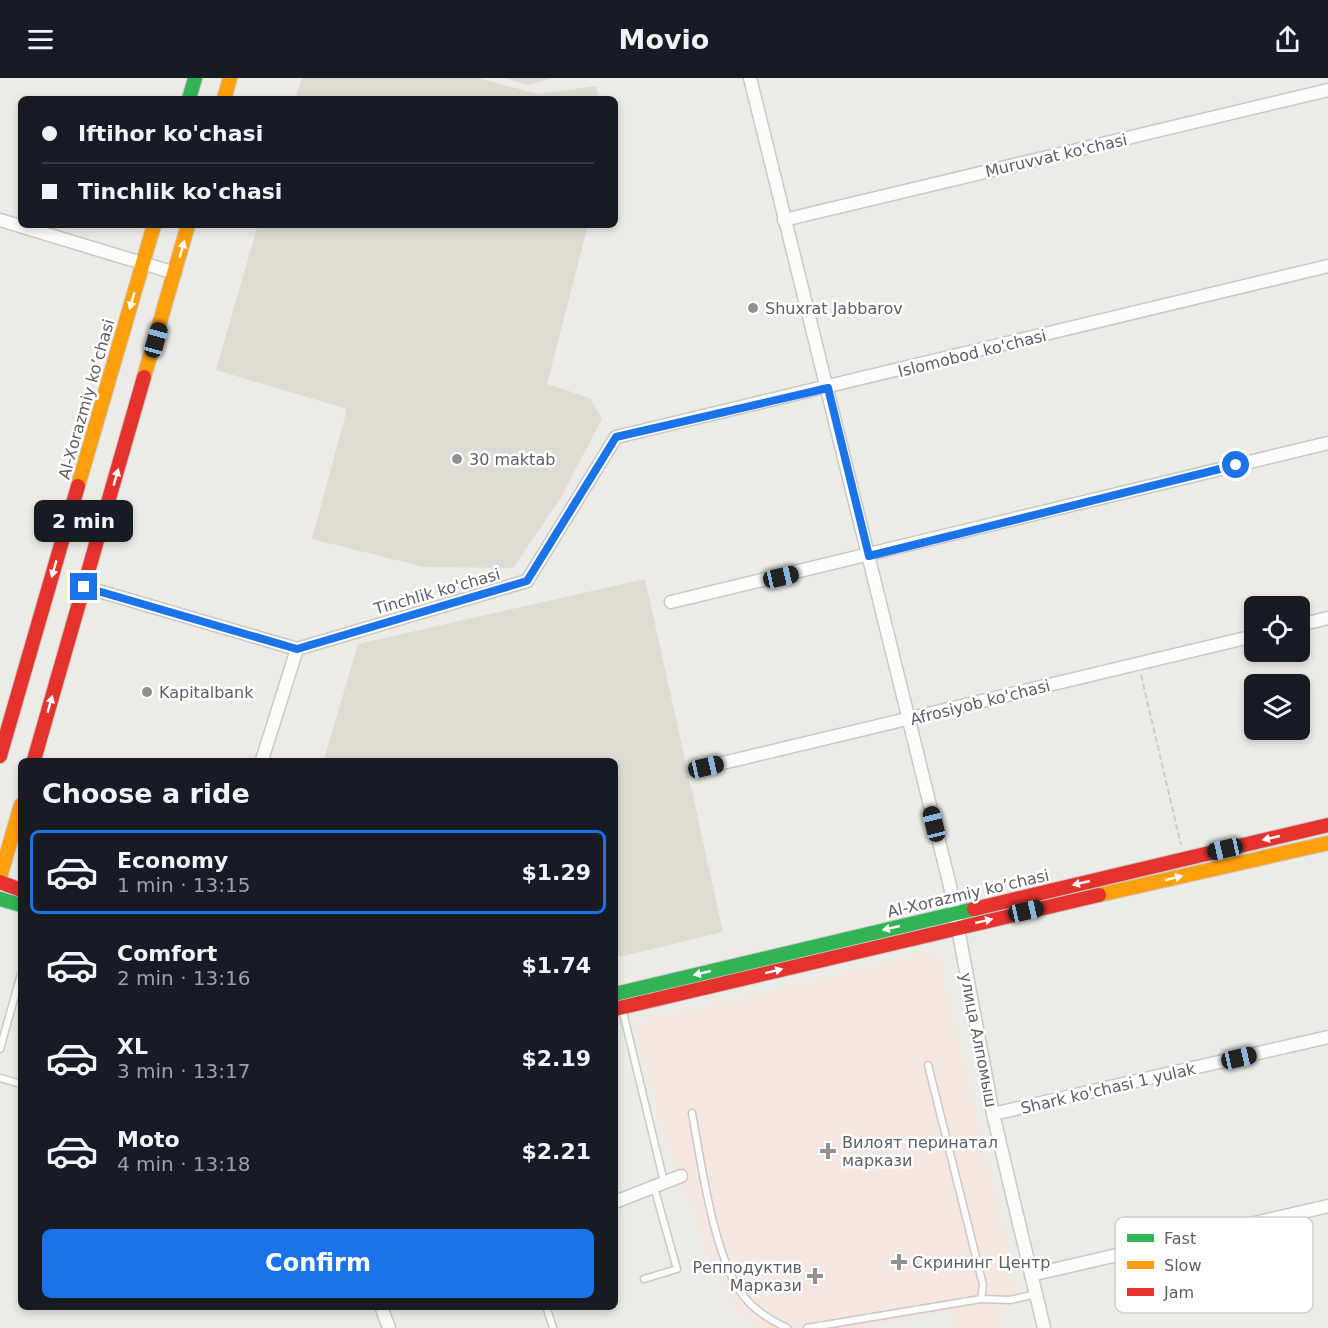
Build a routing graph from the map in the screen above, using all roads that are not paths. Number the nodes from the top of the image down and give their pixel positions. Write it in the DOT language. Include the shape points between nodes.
graph roads {
  1 [pos="195,78"];
  2 [pos="230,78"];
  3 [pos="750,78"];
  4 [pos="1328,90"];
  5 [pos="190,96"];
  6 [pos="225,96"];
  7 [pos="0,220"];
  8 [pos="784,220"];
  9 [pos="18,225"];
  10 [pos="28,228"];
  11 [pos="153,228"];
  12 [pos="187,228"];
  13 [pos="143,261"];
  14 [pos="1328,266"];
  15 [pos="175,273"];
  16 [pos="828,388"];
  17 [pos="616,437"];
  18 [pos="1328,443"];
  19 [pos="869,556"];
  20 [pos="84,587"];
  21 [pos="671,602"];
  22 [pos="1328,618"];
  23 [pos="1310,622"];
  24 [pos="1244,638"];
  25 [pos="297,649"];
  26 [pos="908,720"];
  27 [pos="0,756"];
  28 [pos="35,758"];
  29 [pos="263,758"];
  30 [pos="706,767"];
  31 [pos="18,815"];
  32 [pos="1328,825"];
  33 [pos="1328,843"];
  34 [pos="0,877"];
  35 [pos="0,882"];
  36 [pos="18,889"];
  37 [pos="0,898"];
  38 [pos="18,904"];
  39 [pos="954,913"];
  40 [pos="956,927"];
  41 [pos="18,986"];
  42 [pos="618,993"];
  43 [pos="618,1009"];
  44 [pos="1328,1037"];
  45 [pos="0,1049"];
  46 [pos="928,1065"];
  47 [pos="0,1078"];
  48 [pos="18,1083"];
  49 [pos="692,1113"];
  50 [pos="993,1114"];
  51 [pos="681,1176"];
  52 [pos="659,1185"];
  53 [pos="618,1201"];
  54 [pos="1328,1206"];
  55 [pos="1281,1217"];
  56 [pos="1115,1255"];
  57 [pos="1031,1275"];
  58 [pos="644,1279"];
  59 [pos="1036,1294"];
  60 [pos="981,1299"];
  61 [pos="382,1310"];
  62 [pos="547,1310"];
  63 [pos="389,1328"];
  64 [pos="553,1328"];
  65 [pos="787,1328"];
  66 [pos="807,1328"];
  67 [pos="1044,1328"];
  1 -- 5 [label="main road"];
  2 -- 6 [label="main road"];
  3 -- 8 [label="street, улица Алпомыш"];
  4 -- 8 [label="street, Muruvvat ko'chasi"];
  7 -- 9 [label="street"];
  8 -- 16 [label="street, улица Алпомыш"];
  10 -- 13 [label="street"];
  11 -- 13 [label="main road, Al-Xorazmiy ko’chasi"];
  15 -- 12 [label="main road, one-way"];
  13 -- 15 [label="street"];
  13 -- 27 [label="main road, Al-Xorazmiy ko’chasi, one-way"];
  14 -- 16 [label="street, Islomobod ko'chasi"];
  20 -- 15 [label="main road, one-way"];
  16 -- 17 [label="street, Islomobod ko'chasi"];
  16 -- 19 [label="street, улица Алпомыш"];
  17 -- 25 [label="street, Tinchlik ko'chasi" via="527,581"];
  18 -- 19 [label="street"];
  19 -- 21 [label="street"];
  19 -- 26 [label="street, улица Алпомыш"];
  20 -- 25 [label="street"];
  28 -- 20 [label="main road, one-way"];
  22 -- 23 [label="street"];
  24 -- 26 [label="street, Afrosiyob ko'chasi"];
  25 -- 29 [label="street"];
  26 -- 30 [label="street, Afrosiyob ko'chasi"];
  26 -- 39 [label="street, улица Алпомыш"];
  31 -- 34 [label="main road"];
  32 -- 39 [label="main road, Al-Xorazmiy ko’chasi, one-way"];
  40 -- 33 [label="main road, Al-Xorazmiy ko’chasi, one-way"];
  35 -- 36 [label="main road"];
  37 -- 38 [label="main road"];
  39 -- 40 [label="street, улица Алпомыш"];
  39 -- 42 [label="main road, Al-Xorazmiy ko’chasi, one-way"];
  43 -- 40 [label="main road, Al-Xorazmiy ko’chasi, one-way"];
  40 -- 50 [label="street, улица Алпомыш"];
  41 -- 45 [label="lane"];
  43 -- 52 [label="lane"];
  44 -- 50 [label="street, Shark ko'chasi 1 yulak"];
  46 -- 60 [label="lane" via="983,1285"];
  47 -- 48 [label="lane"];
  49 -- 65 [label="lane" via="712,1218 731,1277 745,1298 768,1319"];
  50 -- 57 [label="street, улица Алпомыш"];
  51 -- 52 [label="street"];
  52 -- 53 [label="street"];
  52 -- 58 [label="lane" via="676,1269"];
  54 -- 55 [label="street"];
  56 -- 57 [label="street"];
  57 -- 59 [label="street, улица Алпомыш"];
  59 -- 60 [label="lane" via="1010,1300"];
  59 -- 67 [label="street, улица Алпомыш"];
  60 -- 66 [label="lane"];
  61 -- 63 [label="street"];
  62 -- 64 [label="lane"];
}
